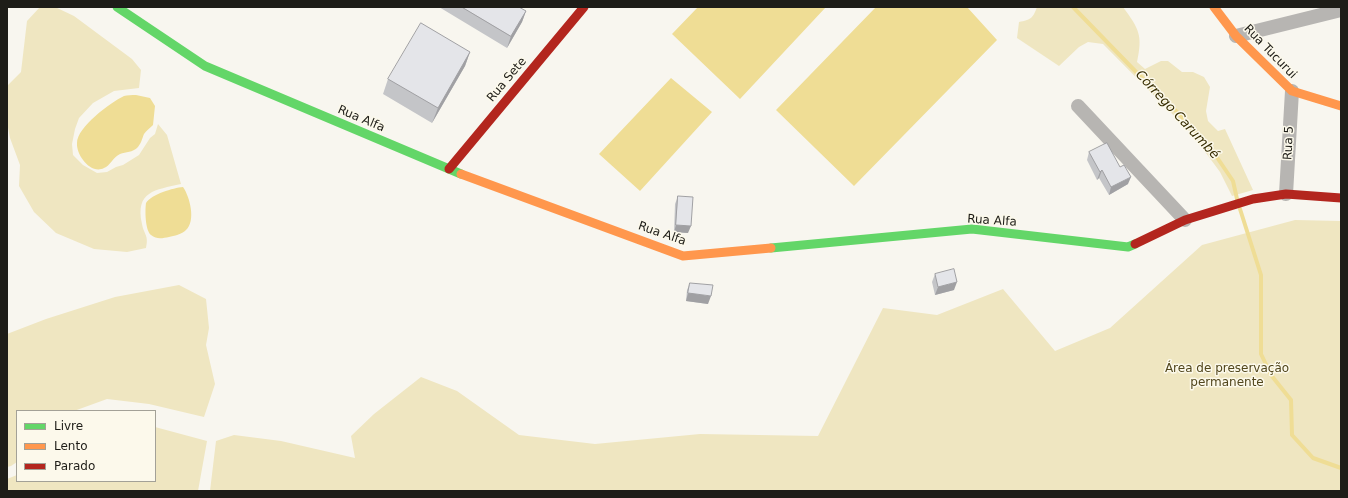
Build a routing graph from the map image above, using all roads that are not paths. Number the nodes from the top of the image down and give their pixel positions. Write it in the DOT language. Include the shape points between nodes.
graph roads {
  1 [pos="118,7"];
  2 [pos="584,7"];
  3 [pos="1214,7"];
  4 [pos="1341,10"];
  5 [pos="1236,36"];
  6 [pos="1292,91"];
  7 [pos="1078,106"];
  8 [pos="1341,106"];
  9 [pos="448,169"];
  10 [pos="1286,194"];
  11 [pos="1341,198"];
  12 [pos="1184,220"];
  1 -- 9 [label="street, Rua Alfa" via="205,66"];
  2 -- 9 [label="street, Rua Sete"];
  3 -- 5 [label="street, Rua Tucurui"];
  4 -- 5 [label="street"];
  5 -- 6 [label="street, Rua Tucurui"];
  6 -- 8 [label="street, Rua Tucurui"];
  6 -- 10 [label="street, Rua 5"];
  7 -- 12 [label="street"];
  9 -- 12 [label="street, Rua Alfa" via="683,256 972,229 1128,247"];
  10 -- 11 [label="street, Rua Alfa"];
  10 -- 12 [label="street, Rua Alfa" via="1253,198"];
}
